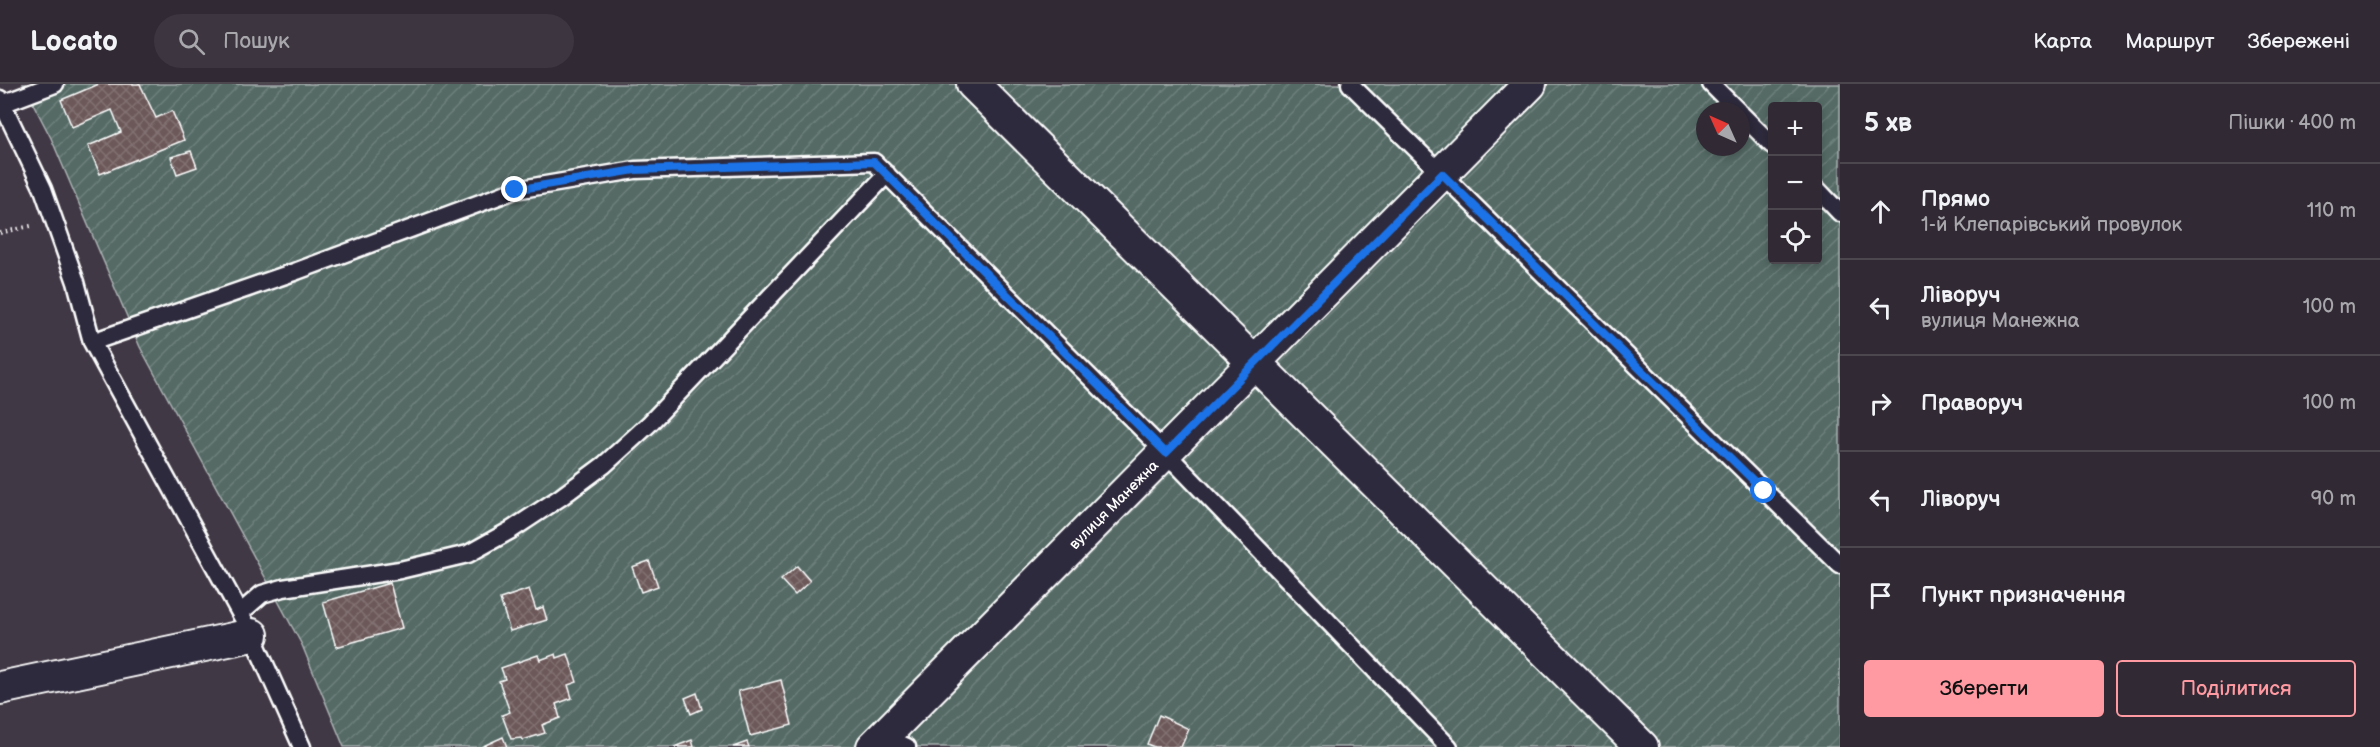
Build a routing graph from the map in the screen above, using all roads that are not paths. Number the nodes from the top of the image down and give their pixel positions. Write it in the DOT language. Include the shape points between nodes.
graph roads {
  1 [pos="56,84"];
  2 [pos="973,84"];
  3 [pos="1350,84"];
  4 [pos="1530,84"];
  5 [pos="1711,84"];
  6 [pos="1,101"];
  7 [pos="1730,102"];
  8 [pos="1750,122"];
  9 [pos="1768,140"];
  10 [pos="887,174"];
  11 [pos="1442,174"];
  12 [pos="1822,194"];
  13 [pos="1840,213"];
  14 [pos="92,342"];
  15 [pos="1254,363"];
  16 [pos="1166,453"];
  17 [pos="1840,565"];
  18 [pos="246,624"];
  19 [pos="0,688"];
  20 [pos="888,744"];
  21 [pos="302,747"];
  22 [pos="1449,747"];
  23 [pos="1642,747"];
  1 -- 6 [label="lane"];
  2 -- 15 [label="street"];
  3 -- 11 [label="lane"];
  4 -- 11 [label="street, вулиця Манежна"];
  5 -- 7 [label="lane"];
  6 -- 14 [label="lane" via="43,189 76,282"];
  8 -- 9 [label="lane"];
  10 -- 14 [label="lane" via="874,162 635,170 515,190"];
  10 -- 16 [label="lane"];
  10 -- 18 [label="lane" via="649,424 561,497 468,554 262,594"];
  11 -- 15 [label="street, вулиця Манежна"];
  11 -- 17 [label="lane"];
  12 -- 13 [label="lane"];
  14 -- 18 [label="lane"];
  15 -- 16 [label="street, вулиця Манежна"];
  15 -- 23 [label="street"];
  16 -- 20 [label="street, вулиця Манежна"];
  16 -- 22 [label="lane"];
  18 -- 19 [label="street"];
  18 -- 21 [label="lane"];
}
